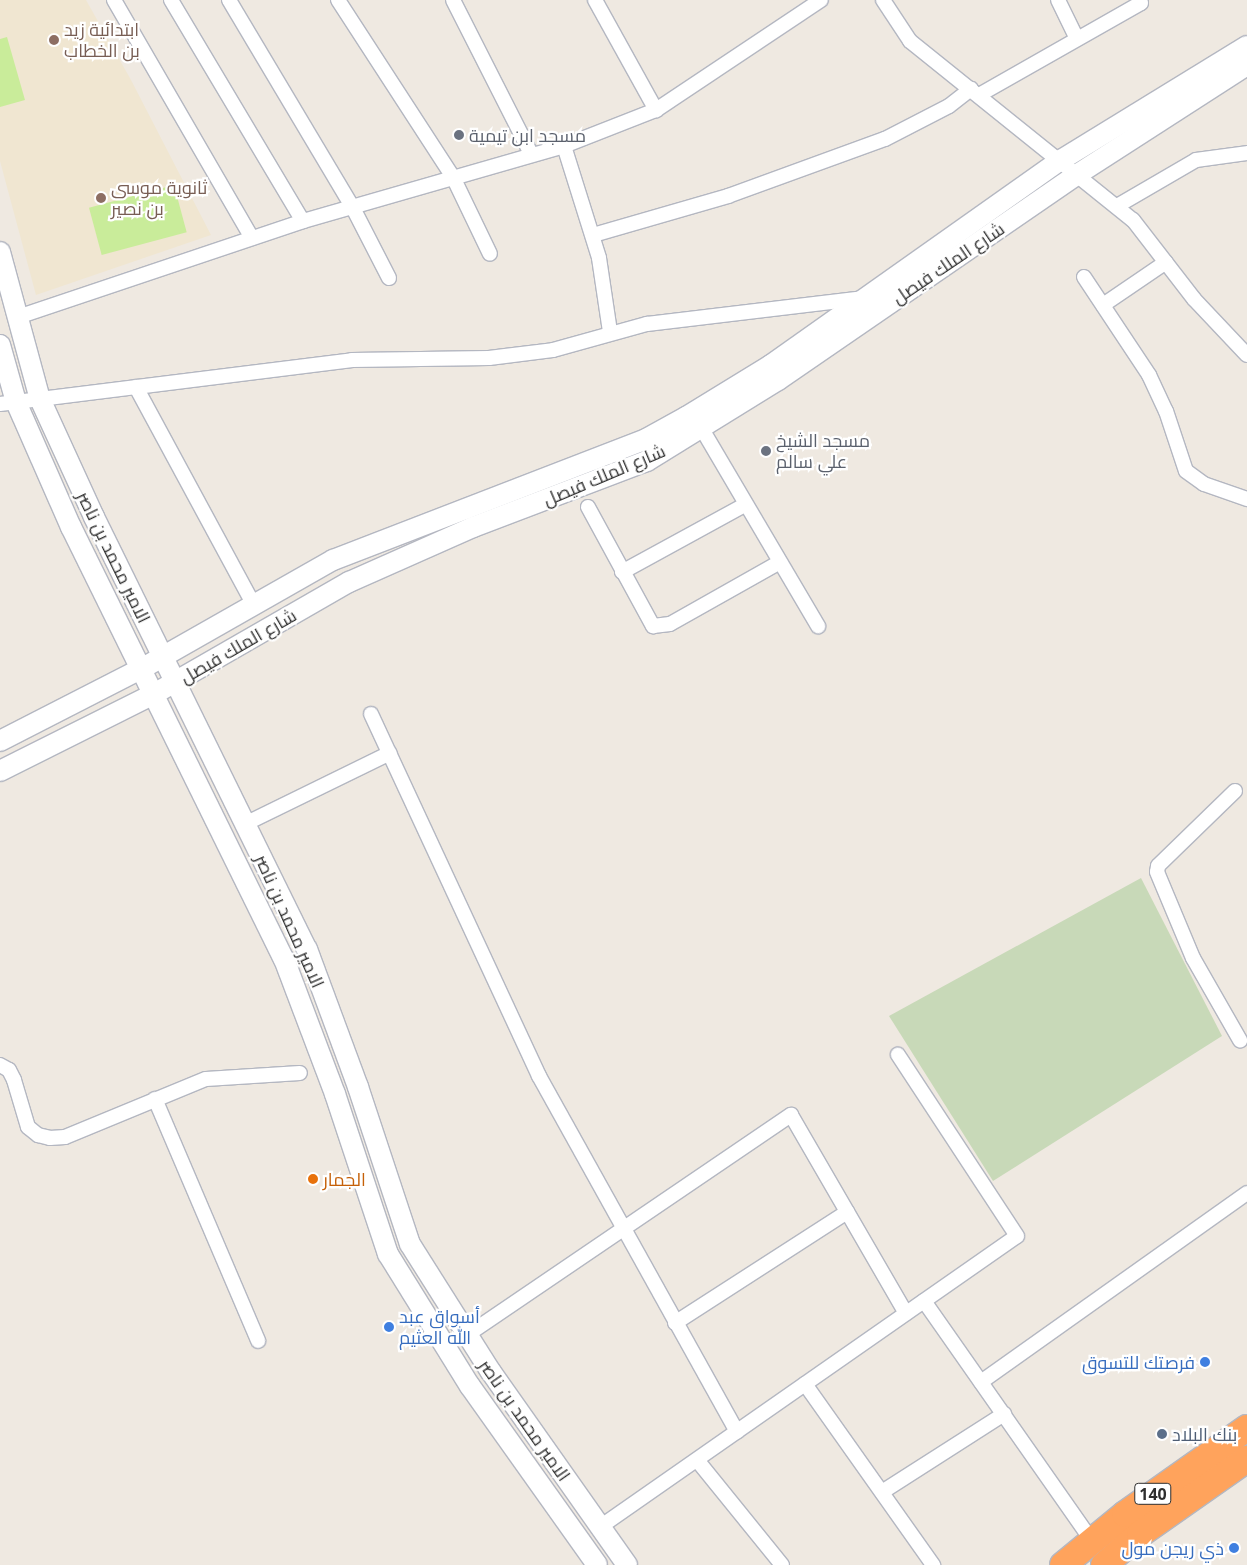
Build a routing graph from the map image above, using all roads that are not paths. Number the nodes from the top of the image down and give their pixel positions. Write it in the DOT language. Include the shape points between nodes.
graph roads {
  1 [pos="114,0"];
  2 [pos="171,0"];
  3 [pos="229,0"];
  4 [pos="338,0"];
  5 [pos="452,0"];
  6 [pos="595,0"];
  7 [pos="821,0"];
  8 [pos="883,0"];
  9 [pos="1058,0"];
  10 [pos="1140,0"];
  11 [pos="1078,39"];
  12 [pos="1247,46"];
  13 [pos="1247,65"];
  14 [pos="975,92"];
  15 [pos="656,110"];
  16 [pos="564,146"];
  17 [pos="1247,153"];
  18 [pos="531,154"];
  19 [pos="1061,160"];
  20 [pos="1078,174"];
  21 [pos="453,177"];
  22 [pos="352,206"];
  23 [pos="1117,206"];
  24 [pos="303,221"];
  25 [pos="593,235"];
  26 [pos="252,238"];
  27 [pos="0,252"];
  28 [pos="490,254"];
  29 [pos="1166,262"];
  30 [pos="389,278"];
  31 [pos="1084,278"];
  32 [pos="867,297"];
  33 [pos="1103,305"];
  34 [pos="18,317"];
  35 [pos="610,332"];
  36 [pos="0,345"];
  37 [pos="1247,355"];
  38 [pos="136,387"];
  39 [pos="40,399"];
  40 [pos="8,403"];
  41 [pos="702,429"];
  42 [pos="1247,499"];
  43 [pos="746,504"];
  44 [pos="588,507"];
  45 [pos="780,562"];
  46 [pos="622,572"];
  47 [pos="254,605"];
  48 [pos="818,626"];
  49 [pos="163,657"];
  50 [pos="141,669"];
  51 [pos="175,682"];
  52 [pos="154,694"];
  53 [pos="371,714"];
  54 [pos="0,742"];
  55 [pos="390,753"];
  56 [pos="0,771"];
  57 [pos="1235,791"];
  58 [pos="245,824"];
  59 [pos="1245,1043"];
  60 [pos="898,1055"];
  61 [pos="0,1065"];
  62 [pos="300,1073"];
  63 [pos="156,1099"];
  64 [pos="1247,1193"];
  65 [pos="847,1212"];
  66 [pos="622,1230"];
  67 [pos="924,1301"];
  68 [pos="906,1313"];
  69 [pos="675,1323"];
  70 [pos="467,1335"];
  71 [pos="258,1342"];
  72 [pos="981,1382"];
  73 [pos="805,1384"];
  74 [pos="1004,1414"];
  75 [pos="1247,1428"];
  76 [pos="737,1432"];
  77 [pos="1247,1459"];
  78 [pos="697,1460"];
  79 [pos="882,1492"];
  80 [pos="600,1527"];
  81 [pos="1092,1541"];
  82 [pos="597,1565"];
  83 [pos="627,1565"];
  84 [pos="782,1565"];
  85 [pos="933,1565"];
  86 [pos="1063,1565"];
  87 [pos="1104,1565"];
  1 -- 26 [label="street"];
  2 -- 24 [label="street"];
  3 -- 22 [label="street"];
  4 -- 21 [label="street"];
  5 -- 18 [label="street"];
  6 -- 15 [label="street"];
  7 -- 15 [label="street"];
  8 -- 14 [label="street" via="910,41"];
  9 -- 11 [label="street"];
  10 -- 11 [label="street" via="1142,3"];
  11 -- 14 [label="street"];
  12 -- 19 [label="street, شارع الملك فيصل"];
  13 -- 20 [label="street, شارع الملك فيصل"];
  14 -- 19 [label="street"];
  14 -- 25 [label="street" via="885,139 728,196"];
  15 -- 16 [label="street"];
  16 -- 18 [label="street"];
  16 -- 25 [label="street"];
  17 -- 23 [label="street" via="1196,160"];
  18 -- 21 [label="street"];
  19 -- 20 [label="street"];
  19 -- 32 [label="street, شارع الملك فيصل"];
  20 -- 23 [label="street"];
  20 -- 41 [label="street, شارع الملك فيصل"];
  21 -- 22 [label="street"];
  21 -- 28 [label="street"];
  22 -- 24 [label="street"];
  22 -- 30 [label="street"];
  23 -- 29 [label="street" via="1133,220"];
  24 -- 26 [label="street"];
  25 -- 35 [label="street" via="606,290"];
  26 -- 34 [label="street"];
  27 -- 34 [label="street, الامير محمد بن ناصر"];
  29 -- 33 [label="street"];
  29 -- 37 [label="street" via="1194,299"];
  31 -- 33 [label="street"];
  32 -- 35 [label="street" via="647,324"];
  32 -- 47 [label="street, شارع الملك فيصل" via="771,365 646,439 333,560"];
  33 -- 42 [label="street" via="1149,375 1166,411 1186,471 1204,484"];
  34 -- 39 [label="street, الامير محمد بن ناصر"];
  35 -- 38 [label="street" via="553,350 489,358 352,360"];
  36 -- 40 [label="street, الامير محمد بن ناصر"];
  38 -- 39 [label="street"];
  38 -- 47 [label="street"];
  39 -- 40 [label="street"];
  39 -- 49 [label="street, الامير محمد بن ناصر"];
  40 -- 50 [label="street, الامير محمد بن ناصر"];
  41 -- 43 [label="street"];
  41 -- 51 [label="street, شارع الملك فيصل" via="647,461 473,527 349,582"];
  43 -- 45 [label="street"];
  43 -- 46 [label="street"];
  44 -- 46 [label="street"];
  45 -- 46 [label="street" via="660,627 647,620"];
  45 -- 48 [label="street"];
  47 -- 49 [label="street, شارع الملك فيصل"];
  49 -- 50 [label="street, شارع الملك فيصل"];
  49 -- 51 [label="street, الامير محمد بن ناصر"];
  50 -- 52 [label="street, الامير محمد بن ناصر"];
  50 -- 54 [label="street, شارع الملك فيصل"];
  51 -- 52 [label="street, شارع الملك فيصل"];
  51 -- 58 [label="street, الامير محمد بن ناصر"];
  52 -- 56 [label="street, شارع الملك فيصل"];
  52 -- 82 [label="street, الامير محمد بن ناصر" via="284,959 335,1094 388,1254 470,1386"];
  53 -- 55 [label="street"];
  55 -- 58 [label="street"];
  55 -- 66 [label="street" via="539,1076"];
  57 -- 59 [label="street" via="1158,866 1157,872 1193,958"];
  58 -- 70 [label="street, الامير محمد بن ناصر" via="307,949 358,1086 410,1244"];
  60 -- 67 [label="street" via="1017,1236"];
  61 -- 63 [label="street" via="9,1070 14,1080 28,1127 38,1135 50,1138 65,1137"];
  62 -- 63 [label="street" via="206,1079"];
  63 -- 71 [label="street"];
  64 -- 72 [label="street"];
  65 -- 66 [label="street" via="791,1115"];
  65 -- 68 [label="street"];
  65 -- 69 [label="street"];
  66 -- 69 [label="street"];
  66 -- 70 [label="street"];
  67 -- 68 [label="street"];
  67 -- 72 [label="street"];
  68 -- 73 [label="street"];
  69 -- 76 [label="street"];
  70 -- 80 [label="street, الامير محمد بن ناصر"];
  72 -- 74 [label="street"];
  73 -- 76 [label="street"];
  73 -- 79 [label="street"];
  74 -- 79 [label="street"];
  74 -- 81 [label="street"];
  75 -- 81 [label="highway, 140"];
  76 -- 78 [label="street"];
  77 -- 87 [label="highway, 140" via="1140,1534"];
  78 -- 80 [label="street"];
  78 -- 84 [label="street"];
  79 -- 85 [label="street"];
  80 -- 83 [label="street, الامير محمد بن ناصر"];
  81 -- 86 [label="highway, 140"];
}
